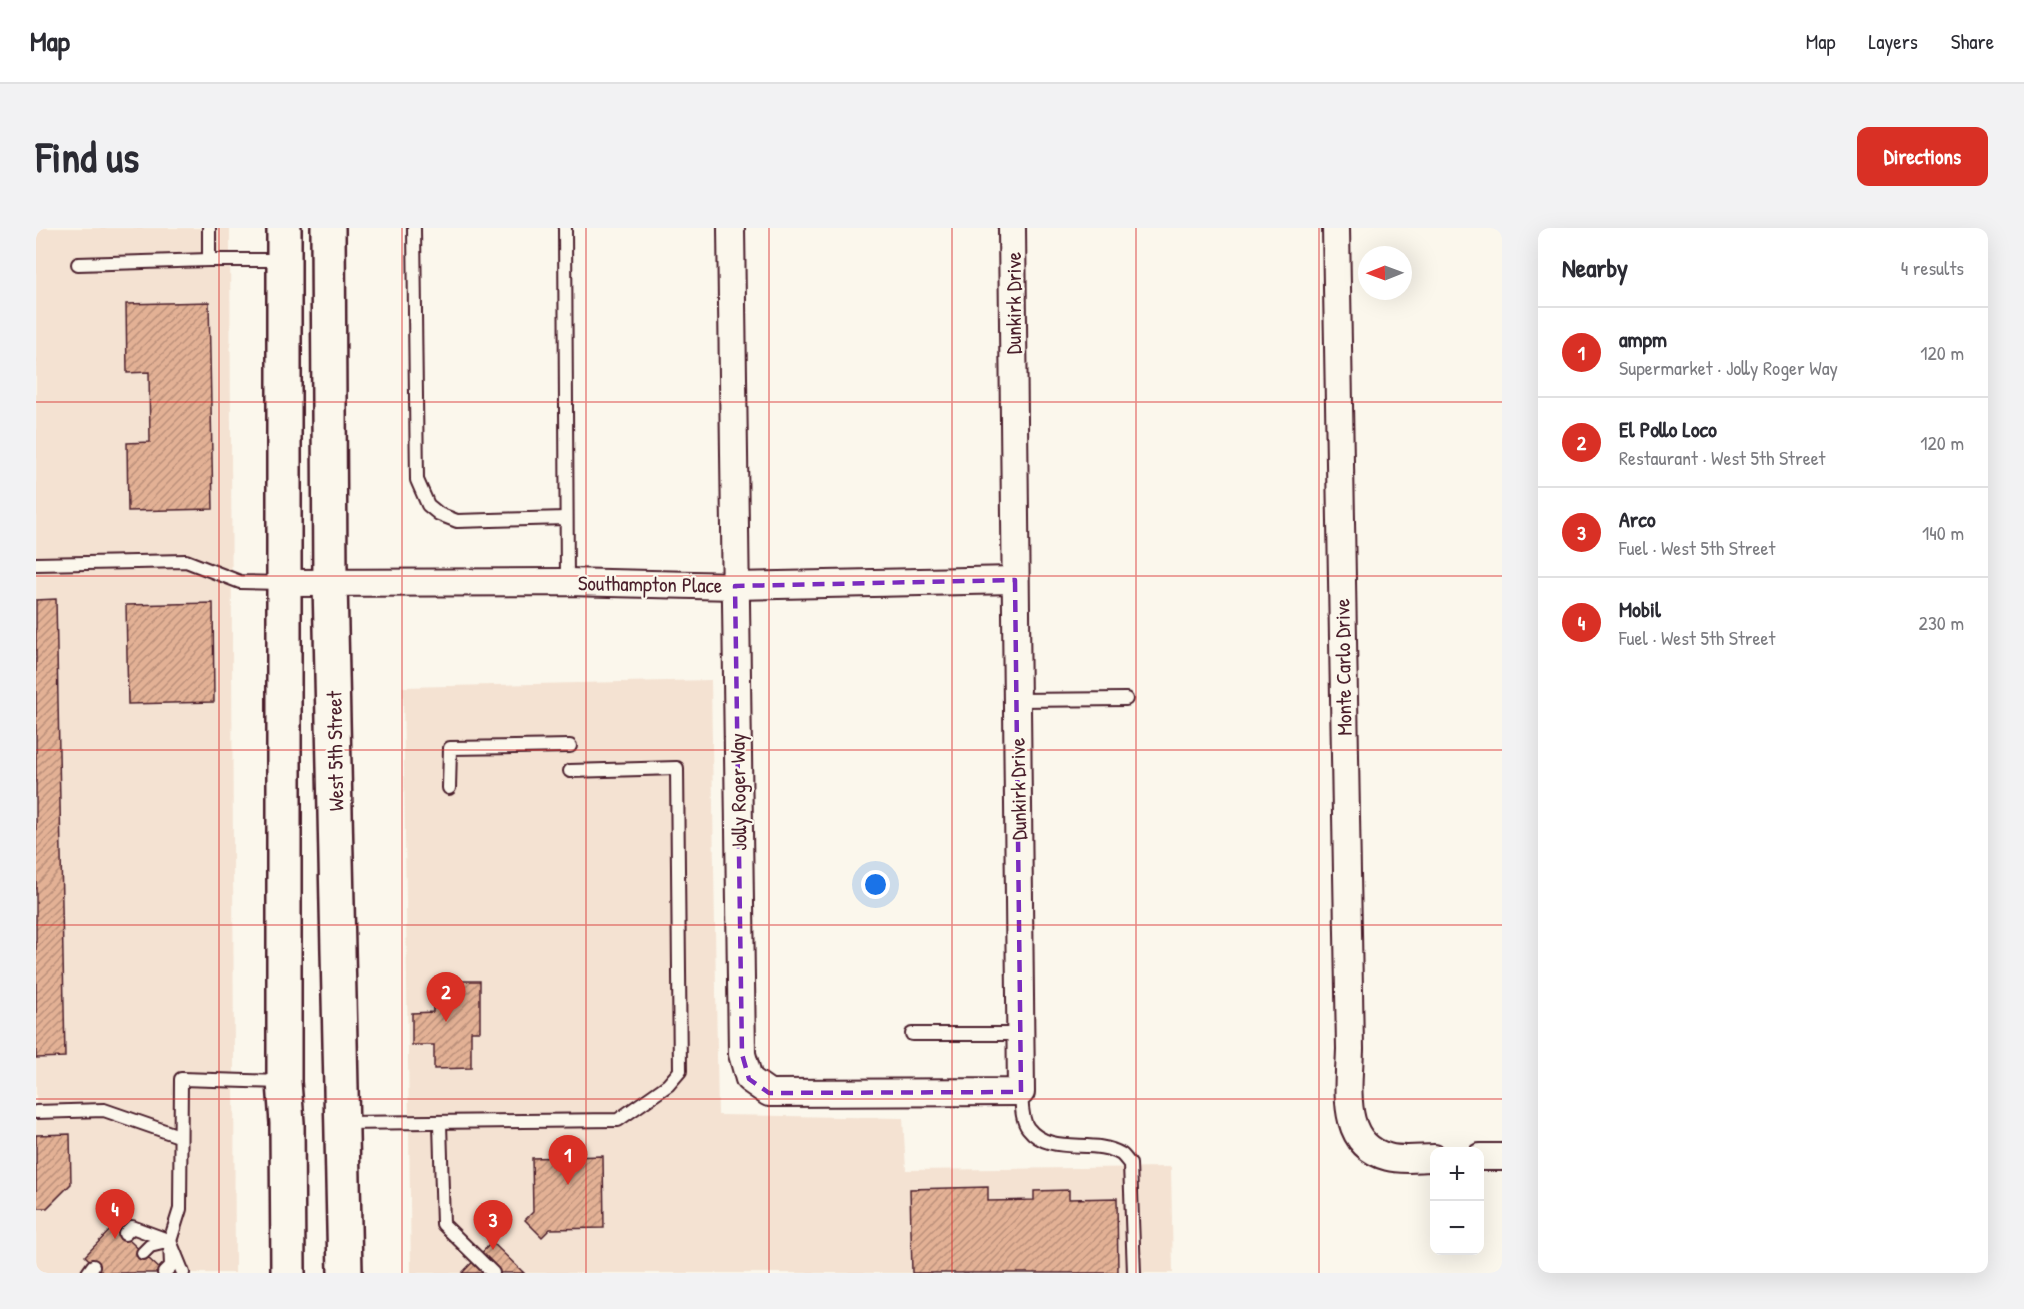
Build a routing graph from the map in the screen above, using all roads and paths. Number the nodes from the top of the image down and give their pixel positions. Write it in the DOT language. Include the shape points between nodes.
graph roads {
  1 [pos="209,228"];
  2 [pos="284,228"];
  3 [pos="328,228"];
  4 [pos="414,228"];
  5 [pos="564,228"];
  6 [pos="730,228"];
  7 [pos="1012,228"];
  8 [pos="1336,228"];
  9 [pos="209,260"];
  10 [pos="285,260"];
  11 [pos="78,264"];
  12 [pos="566,518"];
  13 [pos="36,564"];
  14 [pos="1015,580"];
  15 [pos="330,582"];
  16 [pos="567,582"];
  17 [pos="285,583"];
  18 [pos="735,586"];
  19 [pos="1126,699"];
  20 [pos="1017,700"];
  21 [pos="570,746"];
  22 [pos="570,771"];
  23 [pos="449,788"];
  24 [pos="912,1034"];
  25 [pos="1020,1034"];
  26 [pos="284,1082"];
  27 [pos="1022,1092"];
  28 [pos="36,1112"];
  29 [pos="344,1124"];
  30 [pos="440,1124"];
  31 [pos="179,1136"];
  32 [pos="1484,1157"];
  33 [pos="1502,1157"];
  34 [pos="1430,1158"];
  35 [pos="125,1234"];
  36 [pos="170,1241"];
  37 [pos="143,1253"];
  38 [pos="164,1273"];
  39 [pos="183,1273"];
  40 [pos="288,1273"];
  41 [pos="345,1273"];
  42 [pos="493,1273"];
  43 [pos="1134,1273"];
  1 -- 9 [label="lane"];
  2 -- 10 [label="main road"];
  3 -- 15 [label="main road, West 5th Street"];
  4 -- 12 [label="lane" via="417,480 428,505 457,521"];
  5 -- 12 [label="lane"];
  6 -- 18 [label="street, Jolly Roger Way"];
  7 -- 14 [label="street, Dunkirk Drive"];
  8 -- 34 [label="street, Monte Carlo Drive" via="1348,1106 1359,1138 1371,1150 1398,1159"];
  9 -- 10 [label="lane"];
  9 -- 11 [label="lane"];
  10 -- 17 [label="main road"];
  12 -- 16 [label="lane"];
  13 -- 17 [label="lane" via="186,561 240,582"];
  14 -- 18 [label="street, Southampton Place"];
  14 -- 20 [label="street, Dunkirk Drive"];
  15 -- 16 [label="street, Southampton Place"];
  15 -- 17 [label="street, Southampton Place"];
  15 -- 29 [label="main road, West 5th Street"];
  16 -- 18 [label="street, Southampton Place"];
  17 -- 26 [label="main road"];
  18 -- 27 [label="street, Jolly Roger Way" via="742,1054 749,1079 770,1093"];
  19 -- 20 [label="lane"];
  20 -- 25 [label="street, Dunkirk Drive"];
  21 -- 23 [label="lane" via="450,748"];
  22 -- 30 [label="lane" via="677,768 680,1071 668,1085 618,1120"];
  24 -- 25 [label="lane"];
  25 -- 27 [label="street, Dunkirk Drive"];
  26 -- 31 [label="lane" via="181,1079"];
  26 -- 40 [label="main road"];
  27 -- 43 [label="lane, Dunkirk Drive" via="1028,1128 1046,1142 1106,1148 1122,1154 1130,1164"];
  28 -- 31 [label="lane" via="104,1110"];
  29 -- 30 [label="lane"];
  29 -- 41 [label="main road, West 5th Street"];
  30 -- 42 [label="lane" via="443,1224"];
  31 -- 36 [label="lane" via="180,1209"];
  32 -- 33 [label="street"];
  35 -- 36 [label="lane" via="132,1227"];
  36 -- 37 [label="lane" via="150,1246"];
  36 -- 38 [label="lane" via="171,1266"];
  36 -- 39 [label="lane"];
}
